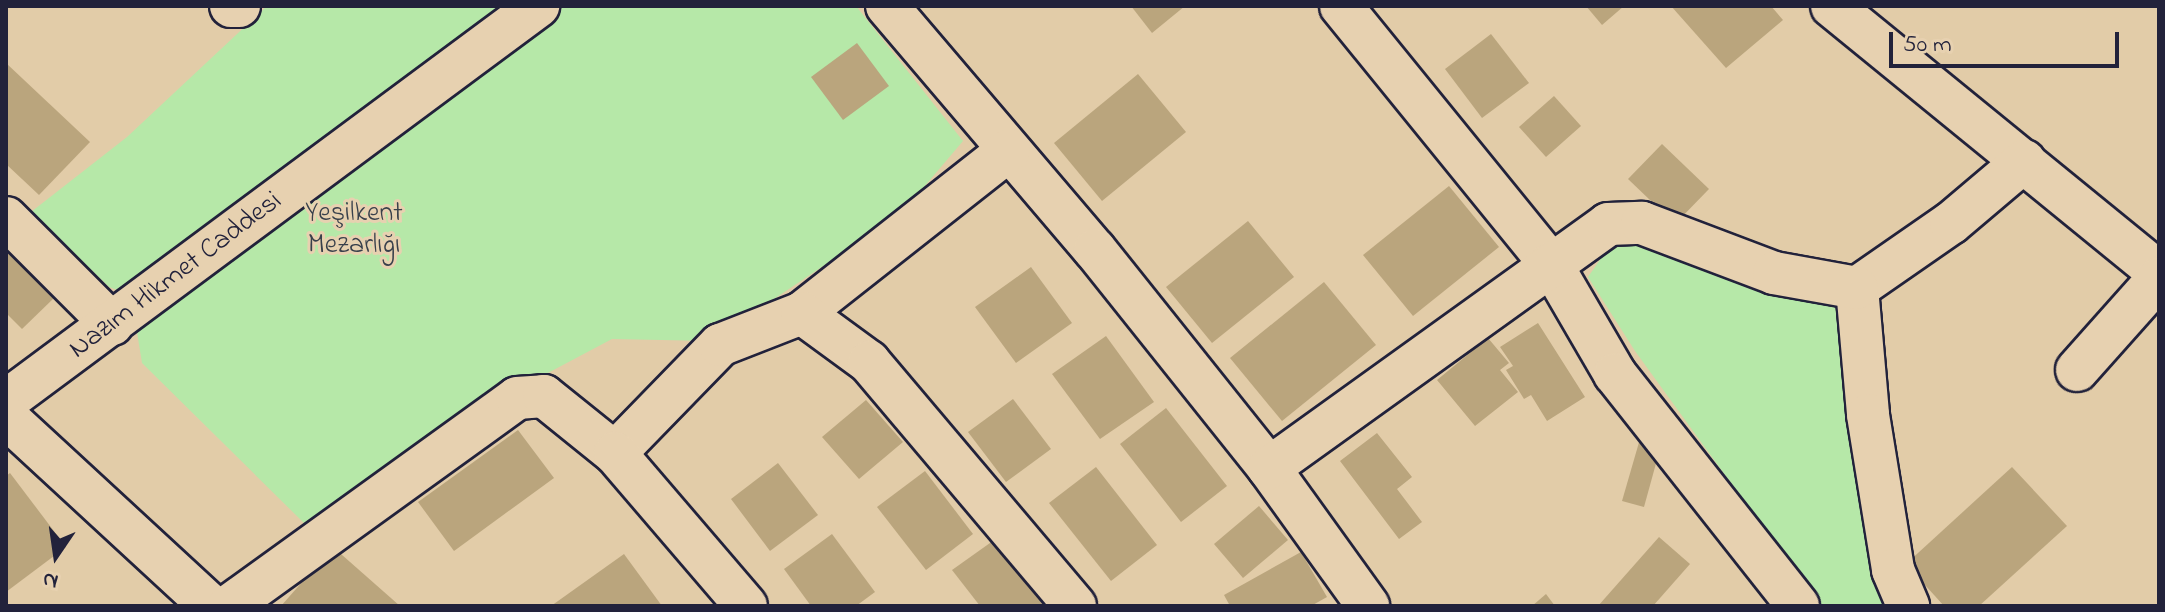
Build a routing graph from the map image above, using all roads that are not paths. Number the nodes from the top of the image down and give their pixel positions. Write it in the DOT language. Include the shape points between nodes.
graph roads {
  1 [pos="231,6"];
  2 [pos="239,6"];
  3 [pos="538,6"];
  4 [pos="887,6"];
  5 [pos="1341,6"];
  6 [pos="1832,6"];
  7 [pos="1009,150"];
  8 [pos="2024,161"];
  9 [pos="6,218"];
  10 [pos="1551,264"];
  11 [pos="2159,275"];
  12 [pos="1857,288"];
  13 [pos="802,313"];
  14 [pos="112,324"];
  15 [pos="2077,370"];
  16 [pos="6,401"];
  17 [pos="6,417"];
  18 [pos="615,453"];
  19 [pos="1269,468"];
  20 [pos="1900,588"];
  21 [pos="211,606"];
  22 [pos="229,606"];
  23 [pos="746,606"];
  24 [pos="1075,606"];
  25 [pos="1368,606"];
  26 [pos="1798,606"];
  27 [pos="1871,606"];
  1 -- 2 [label="street"];
  3 -- 14 [label="street, Nazım Hikmet Caddesi"];
  4 -- 7 [label="street"];
  5 -- 10 [label="street"];
  6 -- 8 [label="street"];
  7 -- 13 [label="street"];
  7 -- 19 [label="street"];
  8 -- 11 [label="street"];
  8 -- 12 [label="street" via="1951,223"];
  9 -- 14 [label="street"];
  10 -- 12 [label="street" via="1608,224 1642,223 1774,273"];
  10 -- 19 [label="street"];
  10 -- 26 [label="street" via="1615,374"];
  11 -- 15 [label="street"];
  12 -- 20 [label="street" via="1868,415"];
  13 -- 18 [label="street" via="720,345"];
  13 -- 24 [label="street" via="869,362"];
  14 -- 16 [label="street, Nazım Hikmet Caddesi"];
  17 -- 21 [label="street"];
  18 -- 22 [label="street" via="544,396 517,398"];
  18 -- 23 [label="street"];
  19 -- 25 [label="street"];
  20 -- 27 [label="street"];
}
